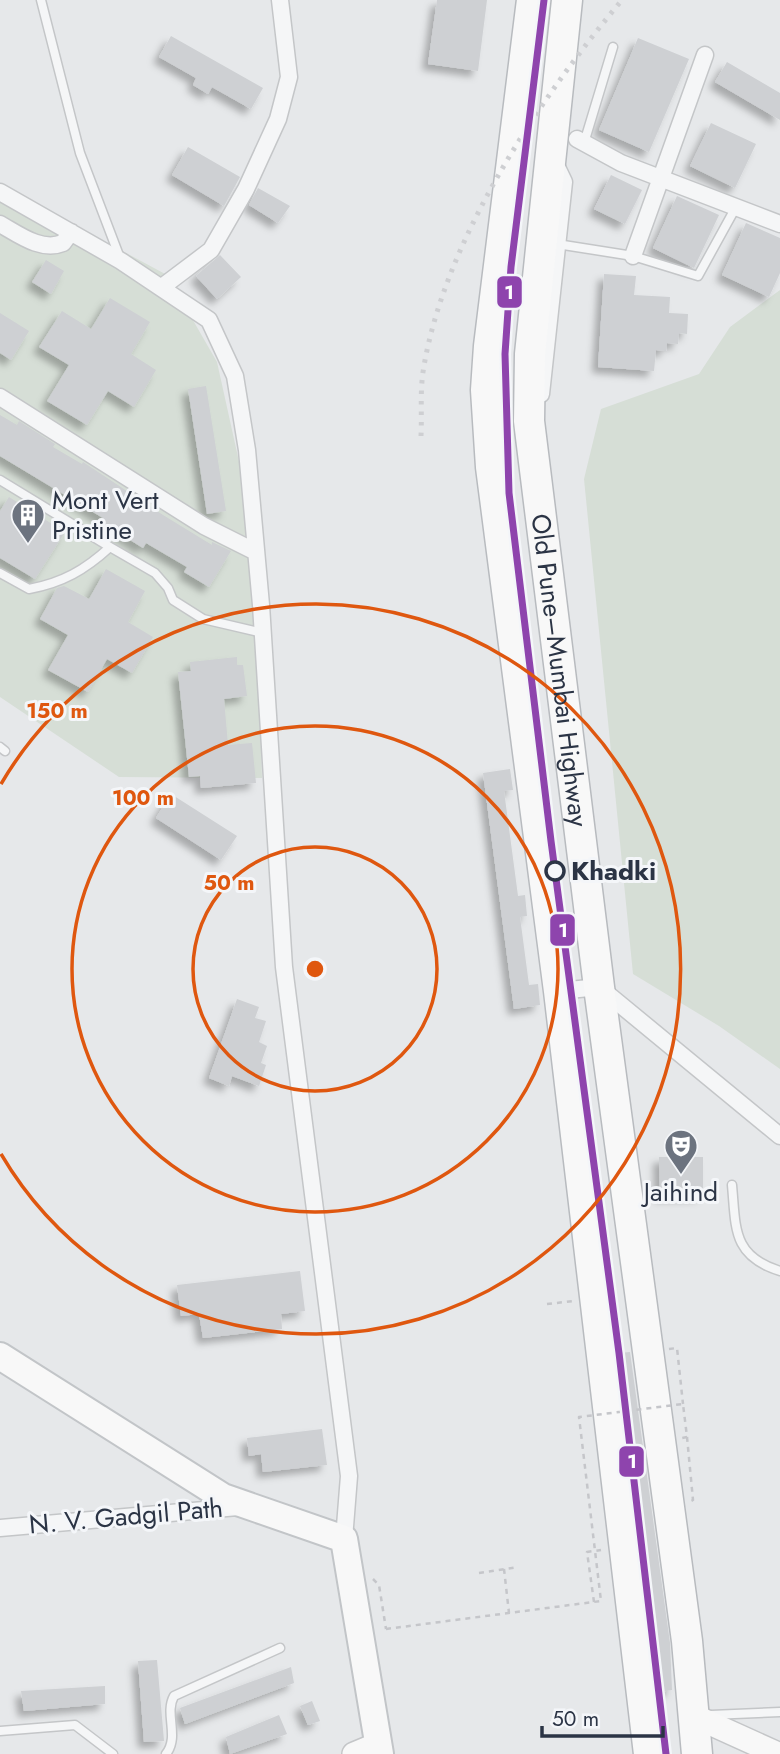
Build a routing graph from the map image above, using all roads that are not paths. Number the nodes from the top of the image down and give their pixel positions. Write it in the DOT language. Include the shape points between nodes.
graph roads {
  1 [pos="41,0"];
  2 [pos="280,0"];
  3 [pos="532,0"];
  4 [pos="568,0"];
  5 [pos="613,47"];
  6 [pos="705,55"];
  7 [pos="523,77"];
  8 [pos="559,82"];
  9 [pos="581,141"];
  10 [pos="662,178"];
  11 [pos="0,192"];
  12 [pos="736,207"];
  13 [pos="0,223"];
  14 [pos="780,224"];
  15 [pos="71,232"];
  16 [pos="550,243"];
  17 [pos="634,256"];
  18 [pos="121,261"];
  19 [pos="162,287"];
  20 [pos="0,397"];
  21 [pos="0,480"];
  22 [pos="110,547"];
  23 [pos="256,551"];
  24 [pos="0,573"];
  25 [pos="263,634"];
  26 [pos="599,987"];
  27 [pos="559,991"];
  28 [pos="780,1136"];
  29 [pos="732,1185"];
  30 [pos="780,1271"];
  31 [pos="0,1336"];
  32 [pos="0,1356"];
  33 [pos="252,1505"];
  34 [pos="0,1528"];
  35 [pos="344,1539"];
  36 [pos="280,1648"];
  37 [pos="780,1712"];
  38 [pos="694,1716"];
  39 [pos="0,1731"];
  40 [pos="370,1751"];
  41 [pos="113,1754"];
  42 [pos="166,1754"];
  43 [pos="649,1754"];
  44 [pos="697,1754"];
  45 [pos="778,1754"];
  1 -- 18 [label="lane" via="80,153"];
  2 -- 19 [label="street" via="289,77 278,119 211,250"];
  3 -- 7 [label="highway, Old Pune–Mumbai Highway"];
  4 -- 8 [label="highway, Old Pune–Mumbai Highway"];
  5 -- 9 [label="lane"];
  6 -- 10 [label="street"];
  7 -- 8 [label="highway"];
  7 -- 27 [label="highway, Old Pune–Mumbai Highway" via="486,390 505,589"];
  8 -- 16 [label="highway, Old Pune–Mumbai Highway" via="551,156"];
  9 -- 10 [label="street"];
  10 -- 12 [label="street"];
  10 -- 17 [label="street"];
  11 -- 15 [label="street"];
  12 -- 14 [label="street"];
  12 -- 17 [label="lane" via="698,276"];
  13 -- 15 [label="street" via="30,241 52,246 63,243"];
  15 -- 18 [label="street"];
  16 -- 17 [label="lane"];
  16 -- 26 [label="highway, Old Pune–Mumbai Highway" via="530,354 529,421"];
  18 -- 19 [label="street"];
  19 -- 23 [label="street" via="209,320 235,376"];
  20 -- 23 [label="street" via="204,526"];
  21 -- 22 [label="lane"];
  22 -- 24 [label="lane" via="87,569 49,585 29,589"];
  22 -- 25 [label="lane" via="155,573 173,600 203,619"];
  23 -- 25 [label="street"];
  25 -- 35 [label="street" via="284,967 349,1476"];
  26 -- 27 [label="street"];
  26 -- 28 [label="street"];
  26 -- 38 [label="highway, Old Pune–Mumbai Highway"];
  27 -- 43 [label="highway, Old Pune–Mumbai Highway"];
  29 -- 30 [label="lane" via="737,1236 743,1247 754,1259"];
  31 -- 33 [label="main road" via="232,1483"];
  32 -- 33 [label="main road" via="223,1497"];
  33 -- 34 [label="street, N. V. Gadgil Path"];
  33 -- 35 [label="main road"];
  35 -- 40 [label="main road"];
  36 -- 42 [label="lane" via="174,1696 170,1705 173,1734"];
  37 -- 38 [label="lane"];
  38 -- 44 [label="highway, Old Pune–Mumbai Highway"];
  38 -- 45 [label="street"];
  39 -- 41 [label="lane" via="75,1725"];
}
